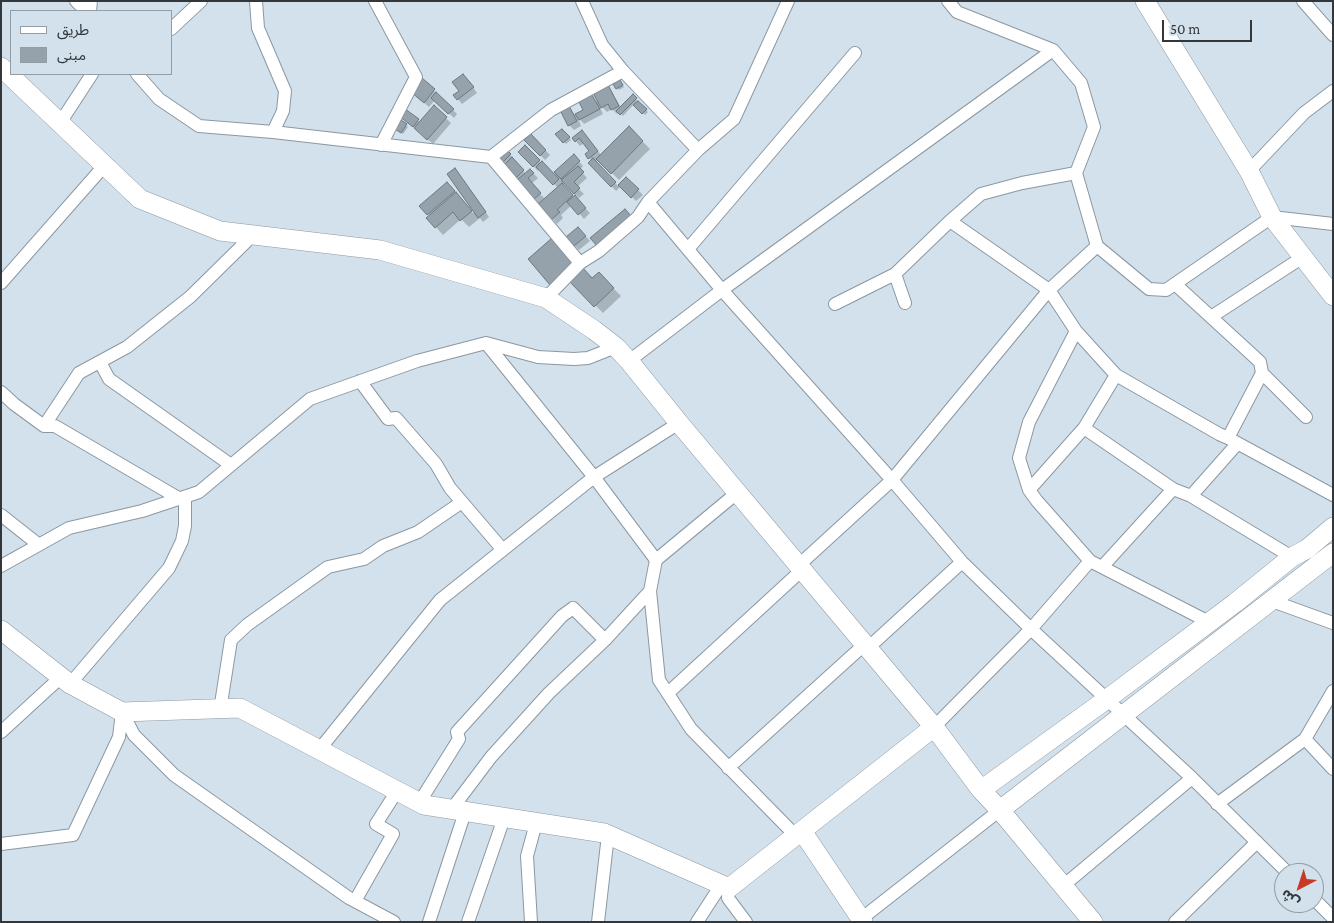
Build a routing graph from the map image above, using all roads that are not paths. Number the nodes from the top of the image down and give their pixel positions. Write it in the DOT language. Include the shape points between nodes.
graph roads {
  1 [pos="76,1"];
  2 [pos="201,1"];
  3 [pos="256,1"];
  4 [pos="375,1"];
  5 [pos="582,1"];
  6 [pos="788,1"];
  7 [pos="948,1"];
  8 [pos="1145,1"];
  9 [pos="1311,4"];
  10 [pos="85,10"];
  11 [pos="172,28"];
  12 [pos="1333,35"];
  13 [pos="1053,50"];
  14 [pos="855,53"];
  15 [pos="2,68"];
  16 [pos="623,71"];
  17 [pos="91,75"];
  18 [pos="138,75"];
  19 [pos="1333,91"];
  20 [pos="60,123"];
  21 [pos="272,132"];
  22 [pos="381,145"];
  23 [pos="698,150"];
  24 [pos="491,158"];
  25 [pos="104,166"];
  26 [pos="1249,171"];
  27 [pos="1076,173"];
  28 [pos="648,202"];
  29 [pos="1272,217"];
  30 [pos="950,221"];
  31 [pos="1333,224"];
  32 [pos="253,235"];
  33 [pos="1097,246"];
  34 [pos="688,249"];
  35 [pos="1302,256"];
  36 [pos="580,263"];
  37 [pos="895,274"];
  38 [pos="1,283"];
  39 [pos="1175,284"];
  40 [pos="722,290"];
  41 [pos="1049,290"];
  42 [pos="1333,296"];
  43 [pos="546,298"];
  44 [pos="905,303"];
  45 [pos="835,304"];
  46 [pos="1211,317"];
  47 [pos="1076,331"];
  48 [pos="486,343"];
  49 [pos="616,348"];
  50 [pos="630,361"];
  51 [pos="100,362"];
  52 [pos="1262,373"];
  53 [pos="1116,375"];
  54 [pos="360,381"];
  55 [pos="1,392"];
  56 [pos="1306,417"];
  57 [pos="679,423"];
  58 [pos="44,426"];
  59 [pos="1084,428"];
  60 [pos="1233,441"];
  61 [pos="231,465"];
  62 [pos="594,477"];
  63 [pos="892,480"];
  64 [pos="1174,489"];
  65 [pos="1029,490"];
  66 [pos="738,492"];
  67 [pos="1333,495"];
  68 [pos="1191,496"];
  69 [pos="182,498"];
  70 [pos="462,502"];
  71 [pos="1,515"];
  72 [pos="1333,527"];
  73 [pos="39,545"];
  74 [pos="503,550"];
  75 [pos="1292,557"];
  76 [pos="656,560"];
  77 [pos="1329,560"];
  78 [pos="1090,561"];
  79 [pos="962,562"];
  80 [pos="1,566"];
  81 [pos="801,567"];
  82 [pos="1102,567"];
  83 [pos="650,591"];
  84 [pos="1272,601"];
  85 [pos="1209,622"];
  86 [pos="1333,623"];
  87 [pos="1031,629"];
  88 [pos="1,630"];
  89 [pos="605,640"];
  90 [pos="866,646"];
  91 [pos="66,681"];
  92 [pos="668,693"];
  93 [pos="1331,698"];
  94 [pos="1107,699"];
  95 [pos="220,710"];
  96 [pos="122,712"];
  97 [pos="1123,714"];
  98 [pos="934,727"];
  99 [pos="1,732"];
  100 [pos="1305,739"];
  101 [pos="320,750"];
  102 [pos="728,768"];
  103 [pos="1333,769"];
  104 [pos="1192,778"];
  105 [pos="981,790"];
  106 [pos="398,791"];
  107 [pos="419,803"];
  108 [pos="1217,804"];
  109 [pos="1000,810"];
  110 [pos="458,811"];
  111 [pos="504,818"];
  112 [pos="536,823"];
  113 [pos="798,833"];
  114 [pos="608,835"];
  115 [pos="1257,842"];
  116 [pos="1,844"];
  117 [pos="1278,863"];
  118 [pos="725,886"];
  119 [pos="1063,886"];
  120 [pos="355,901"];
  121 [pos="390,921"];
  122 [pos="862,921"];
  123 [pos="429,922"];
  124 [pos="468,922"];
  125 [pos="531,922"];
  126 [pos="598,922"];
  127 [pos="697,922"];
  128 [pos="746,922"];
  129 [pos="1093,922"];
  130 [pos="1175,922"];
  1 -- 10 [label="street"];
  2 -- 11 [label="street"];
  3 -- 21 [label="street" via="258,28 285,91 283,111"];
  4 -- 22 [label="street" via="416,77"];
  5 -- 16 [label="street" via="602,45"];
  6 -- 23 [label="street" via="734,119"];
  7 -- 13 [label="street" via="957,12"];
  8 -- 26 [label="street"];
  9 -- 12 [label="street"];
  13 -- 27 [label="street" via="1081,83 1094,127"];
  13 -- 40 [label="street"];
  14 -- 34 [label="street"];
  15 -- 20 [label="street"];
  16 -- 23 [label="street"];
  16 -- 24 [label="street" via="551,110"];
  17 -- 20 [label="street"];
  18 -- 21 [label="street" via="159,99 199,126"];
  19 -- 26 [label="street" via="1304,114"];
  20 -- 25 [label="street"];
  21 -- 22 [label="street"];
  22 -- 24 [label="street"];
  23 -- 28 [label="street"];
  24 -- 36 [label="street"];
  25 -- 32 [label="street" via="140,199 220,231"];
  25 -- 38 [label="street"];
  26 -- 29 [label="street"];
  27 -- 30 [label="street" via="981,194"];
  27 -- 33 [label="street"];
  28 -- 34 [label="street"];
  28 -- 36 [label="street" via="638,217"];
  29 -- 31 [label="street"];
  29 -- 35 [label="street"];
  29 -- 39 [label="street"];
  30 -- 37 [label="street"];
  30 -- 41 [label="street"];
  32 -- 43 [label="street" via="380,250"];
  32 -- 51 [label="street" via="190,297 127,347"];
  33 -- 39 [label="street" via="1149,289 1166,290"];
  33 -- 41 [label="street"];
  34 -- 40 [label="street"];
  35 -- 42 [label="street"];
  35 -- 46 [label="street"];
  36 -- 43 [label="street"];
  37 -- 44 [label="street"];
  37 -- 45 [label="street"];
  39 -- 46 [label="street"];
  40 -- 50 [label="street"];
  40 -- 63 [label="street"];
  41 -- 47 [label="street"];
  41 -- 63 [label="street"];
  43 -- 49 [label="street"];
  46 -- 52 [label="street" via="1260,362"];
  47 -- 53 [label="street"];
  47 -- 65 [label="street" via="1029,422 1020,458"];
  48 -- 49 [label="street" via="538,357 574,360"];
  48 -- 54 [label="street" via="417,361"];
  48 -- 62 [label="street"];
  49 -- 50 [label="street"];
  50 -- 57 [label="street"];
  51 -- 58 [label="street" via="79,374"];
  51 -- 61 [label="street" via="109,379"];
  52 -- 56 [label="street"];
  52 -- 60 [label="street"];
  53 -- 59 [label="street"];
  53 -- 60 [label="street"];
  54 -- 61 [label="street" via="310,399"];
  54 -- 70 [label="street" via="388,419 396,418 436,464"];
  55 -- 58 [label="street"];
  57 -- 62 [label="street"];
  57 -- 66 [label="street"];
  58 -- 69 [label="street" via="54,426"];
  59 -- 64 [label="street"];
  59 -- 65 [label="street"];
  60 -- 67 [label="street"];
  60 -- 68 [label="street"];
  61 -- 69 [label="street" via="199,492"];
  62 -- 74 [label="street"];
  62 -- 76 [label="street"];
  63 -- 79 [label="street"];
  63 -- 81 [label="street"];
  64 -- 68 [label="street"];
  64 -- 82 [label="street"];
  65 -- 78 [label="street"];
  66 -- 76 [label="street"];
  66 -- 81 [label="street"];
  68 -- 75 [label="street"];
  69 -- 73 [label="street" via="69,528"];
  69 -- 91 [label="street" via="185,526 182,541 168,568"];
  70 -- 74 [label="street"];
  70 -- 95 [label="street" via="418,532 383,546 364,559 328,567 247,625 231,640"];
  71 -- 73 [label="street"];
  72 -- 75 [label="street"];
  73 -- 80 [label="street"];
  74 -- 101 [label="street" via="440,600"];
  75 -- 85 [label="street"];
  76 -- 83 [label="street"];
  77 -- 84 [label="street"];
  78 -- 82 [label="street"];
  78 -- 87 [label="street"];
  79 -- 87 [label="street"];
  79 -- 90 [label="street"];
  81 -- 90 [label="street"];
  81 -- 92 [label="street"];
  82 -- 85 [label="street"];
  83 -- 89 [label="street"];
  83 -- 92 [label="street" via="659,680"];
  84 -- 86 [label="street"];
  84 -- 97 [label="street"];
  85 -- 94 [label="street"];
  87 -- 94 [label="street"];
  87 -- 98 [label="street"];
  88 -- 91 [label="street"];
  89 -- 107 [label="street" via="573,608 562,616 457,732 459,739"];
  89 -- 110 [label="street" via="549,693 491,756"];
  90 -- 98 [label="street"];
  90 -- 102 [label="street"];
  91 -- 96 [label="street"];
  91 -- 99 [label="street"];
  92 -- 102 [label="street" via="691,728"];
  93 -- 100 [label="street"];
  94 -- 97 [label="street"];
  94 -- 105 [label="street"];
  95 -- 96 [label="street"];
  95 -- 101 [label="street" via="240,708"];
  96 -- 116 [label="street" via="119,737 73,835"];
  96 -- 120 [label="street" via="134,736 174,775"];
  97 -- 104 [label="street"];
  97 -- 109 [label="street"];
  98 -- 105 [label="street"];
  98 -- 113 [label="street"];
  100 -- 103 [label="street"];
  100 -- 108 [label="street"];
  101 -- 106 [label="street"];
  102 -- 113 [label="street"];
  104 -- 108 [label="street"];
  104 -- 119 [label="street"];
  105 -- 109 [label="street"];
  106 -- 107 [label="street"];
  106 -- 120 [label="street" via="376,824 392,834"];
  107 -- 110 [label="street"];
  108 -- 115 [label="street"];
  109 -- 119 [label="street"];
  109 -- 122 [label="street"];
  110 -- 111 [label="street"];
  110 -- 123 [label="street"];
  111 -- 112 [label="street"];
  111 -- 124 [label="street"];
  112 -- 114 [label="street"];
  112 -- 125 [label="street" via="527,856"];
  113 -- 118 [label="street"];
  113 -- 122 [label="street"];
  114 -- 118 [label="street"];
  114 -- 126 [label="street"];
  115 -- 117 [label="street"];
  115 -- 130 [label="street"];
  118 -- 127 [label="street"];
  118 -- 128 [label="street" via="728,898"];
  119 -- 129 [label="street"];
  120 -- 121 [label="street"];
}
